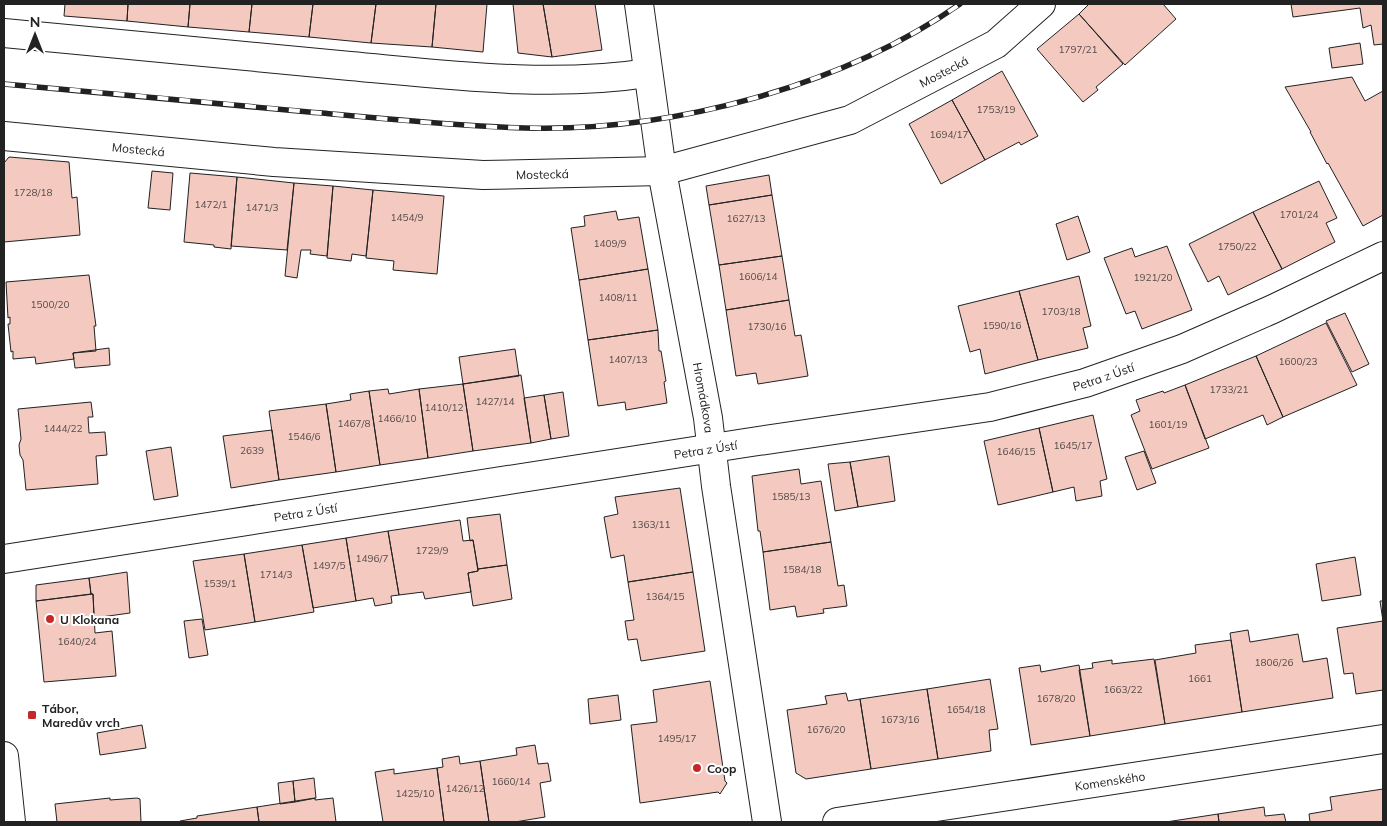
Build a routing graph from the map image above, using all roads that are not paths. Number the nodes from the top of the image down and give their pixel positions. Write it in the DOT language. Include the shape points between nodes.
graph roads {
  1 [pos="639,4"];
  2 [pos="1042,4"];
  3 [pos="4,33"];
  4 [pos="648,73"];
  5 [pos="4,136"];
  6 [pos="662,171"];
  7 [pos="1383,256"];
  8 [pos="711,449"];
  9 [pos="4,559"];
  10 [pos="1383,739"];
  11 [pos="4,756"];
  12 [pos="11,822"];
  13 [pos="766,822"];
  14 [pos="837,822"];
  1 -- 4 [label="street, Hromádkova"];
  2 -- 6 [label="street, Mostecká" via="996,44 850,120"];
  3 -- 4 [label="street" via="518,79 586,80"];
  4 -- 6 [label="street, Hromádkova"];
  5 -- 6 [label="street, Mostecká" via="274,162 483,175"];
  6 -- 8 [label="street, Hromádkova"];
  7 -- 8 [label="street, Petra z Ústí" via="1182,349 1085,383 990,407"];
  8 -- 9 [label="street, Petra z Ústí"];
  8 -- 13 [label="street, Hromádkova"];
  10 -- 14 [label="street, Komenského"];
  11 -- 12 [label="street"];
}
